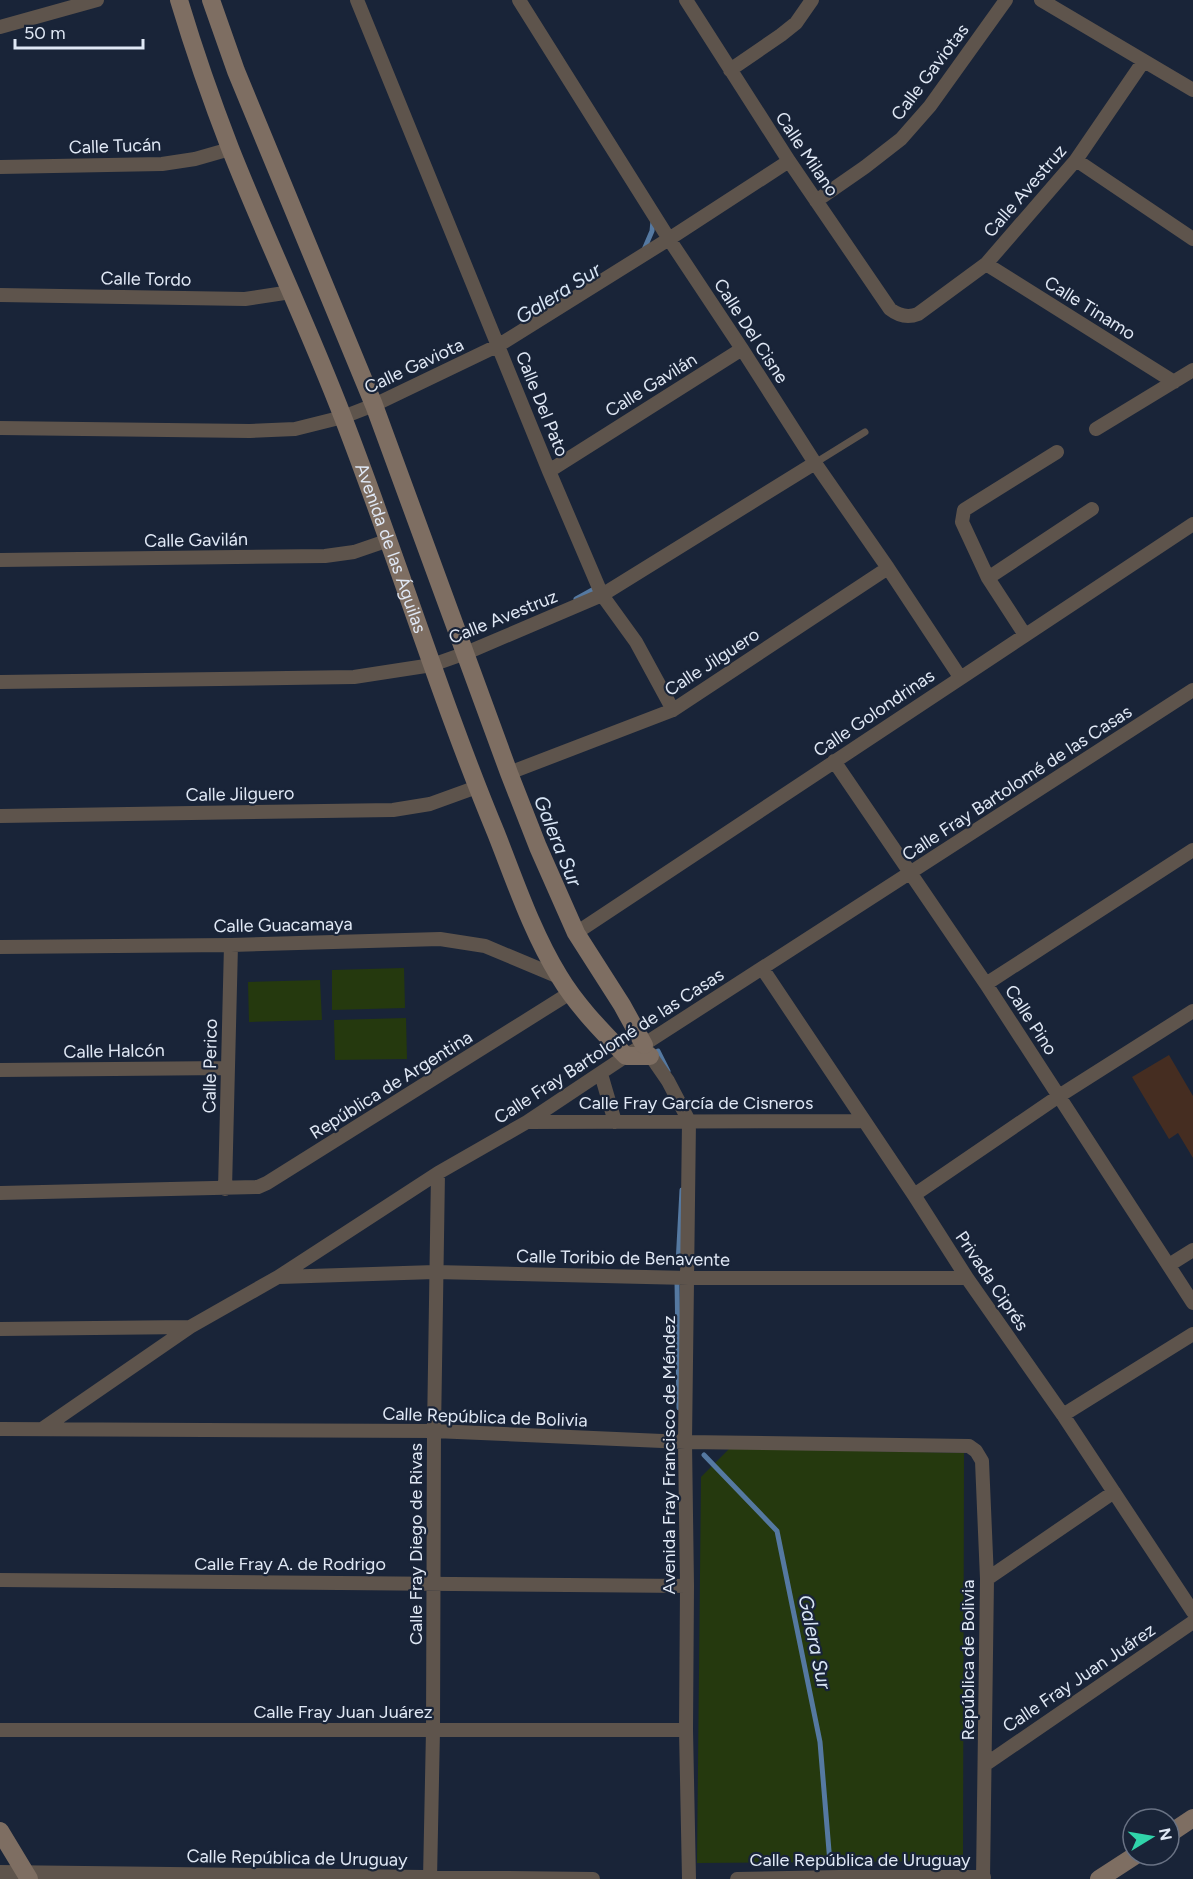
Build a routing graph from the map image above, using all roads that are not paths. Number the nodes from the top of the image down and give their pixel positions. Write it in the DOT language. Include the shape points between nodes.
graph roads {
  1 [pos="97,0"];
  2 [pos="179,0"];
  3 [pos="211,0"];
  4 [pos="357,0"];
  5 [pos="519,0"];
  6 [pos="686,0"];
  7 [pos="812,0"];
  8 [pos="1006,0"];
  9 [pos="1041,0"];
  10 [pos="0,27"];
  11 [pos="1143,62"];
  12 [pos="730,70"];
  13 [pos="1193,90"];
  14 [pos="230,149"];
  15 [pos="1076,160"];
  16 [pos="789,161"];
  17 [pos="0,167"];
  18 [pos="816,201"];
  19 [pos="669,239"];
  20 [pos="1193,239"];
  21 [pos="986,264"];
  22 [pos="291,292"];
  23 [pos="0,295"];
  24 [pos="907,316"];
  25 [pos="499,345"];
  26 [pos="742,350"];
  27 [pos="1193,370"];
  28 [pos="1174,382"];
  29 [pos="374,405"];
  30 [pos="343,417"];
  31 [pos="0,428"];
  32 [pos="1096,429"];
  33 [pos="865,432"];
  34 [pos="1057,452"];
  35 [pos="815,464"];
  36 [pos="549,471"];
  37 [pos="1092,509"];
  38 [pos="1193,524"];
  39 [pos="389,540"];
  40 [pos="0,560"];
  41 [pos="888,568"];
  42 [pos="988,578"];
  43 [pos="602,596"];
  44 [pos="1025,636"];
  45 [pos="466,653"];
  46 [pos="432,665"];
  47 [pos="960,677"];
  48 [pos="0,682"];
  49 [pos="1193,690"];
  50 [pos="673,710"];
  51 [pos="834,761"];
  52 [pos="509,772"];
  53 [pos="477,787"];
  54 [pos="0,816"];
  55 [pos="1193,850"];
  56 [pos="910,874"];
  57 [pos="576,933"];
  58 [pos="231,945"];
  59 [pos="0,946"];
  60 [pos="762,968"];
  61 [pos="559,977"];
  62 [pos="986,984"];
  63 [pos="570,993"];
  64 [pos="1193,1011"];
  65 [pos="647,1050"];
  66 [pos="626,1056"];
  67 [pos="228,1068"];
  68 [pos="0,1070"];
  69 [pos="601,1074"];
  70 [pos="1059,1096"];
  71 [pos="689,1121"];
  72 [pos="864,1121"];
  73 [pos="528,1122"];
  74 [pos="615,1122"];
  75 [pos="438,1173"];
  76 [pos="225,1189"];
  77 [pos="0,1193"];
  78 [pos="914,1195"];
  79 [pos="1193,1250"];
  80 [pos="1169,1265"];
  81 [pos="435,1272"];
  82 [pos="278,1277"];
  83 [pos="688,1278"];
  84 [pos="967,1278"];
  85 [pos="1193,1303"];
  86 [pos="190,1327"];
  87 [pos="0,1329"];
  88 [pos="1193,1334"];
  89 [pos="1063,1415"];
  90 [pos="0,1429"];
  91 [pos="42,1429"];
  92 [pos="434,1431"];
  93 [pos="685,1442"];
  94 [pos="969,1446"];
  95 [pos="1114,1492"];
  96 [pos="987,1579"];
  97 [pos="0,1580"];
  98 [pos="434,1583"];
  99 [pos="687,1586"];
  100 [pos="1193,1612"];
  101 [pos="1193,1622"];
  102 [pos="0,1730"];
  103 [pos="434,1730"];
  104 [pos="686,1730"];
  105 [pos="986,1764"];
  106 [pos="0,1831"];
  107 [pos="1121,1865"];
  108 [pos="0,1872"];
  109 [pos="27,1876"];
  110 [pos="430,1878"];
  111 [pos="840,1878"];
  112 [pos="983,1878"];
  113 [pos="593,1879"];
  114 [pos="689,1879"];
  115 [pos="737,1879"];
  116 [pos="1099,1879"];
  1 -- 10 [label="street"];
  2 -- 14 [label="street, Avenida de las Águilas"];
  3 -- 29 [label="street, Avenida de las Águilas" via="236,71"];
  4 -- 25 [label="street, Calle Del Pato"];
  5 -- 19 [label="street, Calle Del Cisne"];
  6 -- 12 [label="street, Calle Milano"];
  7 -- 12 [label="street" via="796,23"];
  8 -- 18 [label="street, Calle Gaviotas" via="930,106 901,139"];
  9 -- 11 [label="street"];
  11 -- 13 [label="street"];
  11 -- 15 [label="street, Calle Avestruz"];
  12 -- 16 [label="street, Calle Milano"];
  14 -- 17 [label="street, Calle Tucán" via="162,164"];
  14 -- 22 [label="street, Avenida de las Águilas"];
  15 -- 20 [label="street"];
  15 -- 21 [label="street, Calle Avestruz"];
  16 -- 18 [label="street, Calle Milano"];
  16 -- 19 [label="street, Calle Gaviota"];
  18 -- 24 [label="street, Calle Milano" via="890,309"];
  19 -- 25 [label="street, Calle Gaviota"];
  19 -- 26 [label="street, Calle Del Cisne"];
  21 -- 24 [label="street, Calle Avestruz" via="918,314"];
  21 -- 28 [label="street, Calle Tinamo"];
  22 -- 23 [label="street, Calle Tordo" via="245,299"];
  22 -- 30 [label="street, Avenida de las Águilas"];
  25 -- 29 [label="street, Calle Gaviota"];
  25 -- 36 [label="street, Calle Del Pato"];
  26 -- 35 [label="street, Calle Del Cisne"];
  26 -- 36 [label="street, Calle Gavilán"];
  27 -- 28 [label="street"];
  28 -- 32 [label="street"];
  29 -- 30 [label="street, Calle Gaviota"];
  29 -- 45 [label="street, Avenida de las Águilas"];
  30 -- 31 [label="street, Calle Gaviota" via="295,429 250,431"];
  30 -- 39 [label="street, Avenida de las Águilas"];
  33 -- 35 [label="lane, Calle Avestruz"];
  34 -- 42 [label="street" via="964,510 962,522"];
  35 -- 41 [label="street, Calle Del Cisne"];
  35 -- 43 [label="street, Calle Avestruz"];
  36 -- 43 [label="street, Calle Del Pato"];
  37 -- 42 [label="street"];
  38 -- 44 [label="street, Calle Golondrinas"];
  39 -- 40 [label="street, Calle Gavilán" via="354,552 325,556"];
  39 -- 46 [label="street, Avenida de las Águilas"];
  41 -- 47 [label="street, Calle Del Cisne"];
  41 -- 50 [label="street, Calle Jilguero"];
  42 -- 44 [label="street"];
  43 -- 45 [label="street, Calle Avestruz"];
  43 -- 50 [label="street, Calle Del Pato" via="636,642"];
  44 -- 47 [label="street, Calle Golondrinas"];
  45 -- 46 [label="street, Calle Avestruz"];
  45 -- 52 [label="street, Avenida de las Águilas"];
  46 -- 48 [label="street, Calle Avestruz" via="354,677"];
  46 -- 53 [label="street, Avenida de las Águilas"];
  47 -- 51 [label="street, Calle Golondrinas"];
  49 -- 56 [label="street, Calle Fray Bartolomé de las Casas"];
  50 -- 52 [label="street, Calle Jilguero"];
  51 -- 56 [label="street, Calle Pino"];
  51 -- 57 [label="street, Calle Golondrinas"];
  52 -- 57 [label="street, Avenida de las Águilas"];
  53 -- 54 [label="street, Calle Jilguero" via="430,804 393,810"];
  53 -- 61 [label="street, Avenida de las Águilas" via="538,936"];
  55 -- 62 [label="street"];
  56 -- 60 [label="street, Calle Fray Bartolomé de las Casas"];
  56 -- 62 [label="street, Calle Pino"];
  57 -- 65 [label="street, Avenida de las Águilas"];
  58 -- 59 [label="street, Calle Guacamaya"];
  58 -- 61 [label="street, Calle Guacamaya" via="448,940 485,946"];
  58 -- 67 [label="street, Calle Perico"];
  60 -- 65 [label="street, Calle Fray Bartolomé de las Casas"];
  60 -- 72 [label="street, Privada Ciprés"];
  61 -- 63 [label="street, Avenida de las Águilas"];
  62 -- 70 [label="street, Calle Pino"];
  63 -- 66 [label="street, Avenida de las Águilas"];
  63 -- 76 [label="street, República de Argentina" via="267,1183"];
  64 -- 70 [label="street"];
  65 -- 66 [label="street"];
  65 -- 71 [label="street, Avenida Fray Francisco de Méndez"];
  66 -- 69 [label="street, Calle Fray Bartolomé de las Casas"];
  67 -- 68 [label="street, Calle Halcón"];
  67 -- 76 [label="street, Calle Perico"];
  69 -- 73 [label="street, Calle Fray Bartolomé de las Casas"];
  69 -- 74 [label="street"];
  70 -- 78 [label="street"];
  70 -- 80 [label="street, Calle Pino"];
  71 -- 72 [label="street, Calle Fray García de Cisneros"];
  71 -- 74 [label="street, Calle Fray García de Cisneros"];
  71 -- 83 [label="street, Avenida Fray Francisco de Méndez"];
  72 -- 78 [label="street, Privada Ciprés"];
  73 -- 74 [label="street, Calle Fray García de Cisneros"];
  73 -- 75 [label="street, Calle Fray Bartolomé de las Casas"];
  75 -- 81 [label="street, Calle Fray Diego de Rivas"];
  75 -- 82 [label="street, Calle Fray Bartolomé de las Casas"];
  76 -- 77 [label="street, República de Argentina"];
  78 -- 84 [label="street, Privada Ciprés"];
  79 -- 80 [label="street"];
  80 -- 85 [label="street, Calle Pino"];
  81 -- 82 [label="street, Calle Toribio de Benavente"];
  81 -- 83 [label="street, Calle Toribio de Benavente"];
  81 -- 92 [label="street, Calle Fray Diego de Rivas"];
  82 -- 86 [label="street, Calle Fray Bartolomé de las Casas"];
  83 -- 84 [label="street, Calle Toribio de Benavente"];
  83 -- 93 [label="street, Avenida Fray Francisco de Méndez"];
  84 -- 89 [label="street, Privada Ciprés"];
  86 -- 87 [label="street"];
  86 -- 91 [label="street, Calle Fray Bartolomé de las Casas"];
  88 -- 89 [label="street"];
  89 -- 95 [label="street, Privada Ciprés"];
  90 -- 91 [label="street, Calle República de Bolivia"];
  91 -- 92 [label="street, Calle República de Bolivia"];
  92 -- 93 [label="street, Calle República de Bolivia"];
  92 -- 98 [label="street, Calle Fray Diego de Rivas"];
  93 -- 94 [label="street, Calle República de Bolivia"];
  93 -- 99 [label="street, Avenida Fray Francisco de Méndez"];
  94 -- 96 [label="street, República de Bolivia" via="982,1461"];
  95 -- 96 [label="street"];
  95 -- 100 [label="street, Privada Ciprés"];
  96 -- 105 [label="street, República de Bolivia"];
  97 -- 98 [label="street, Calle Fray A. de Rodrigo"];
  98 -- 99 [label="street, Calle Fray A. de Rodrigo"];
  98 -- 103 [label="street, Calle Fray Diego de Rivas"];
  99 -- 104 [label="street, Avenida Fray Francisco de Méndez"];
  101 -- 105 [label="street, Calle Fray Juan Juárez"];
  102 -- 103 [label="street, Calle Fray Juan Juárez"];
  103 -- 104 [label="street, Calle Fray Juan Juárez"];
  103 -- 110 [label="street, Calle Fray Diego de Rivas"];
  104 -- 114 [label="street, Avenida Fray Francisco de Méndez"];
  105 -- 112 [label="street, República de Bolivia"];
  106 -- 109 [label="street"];
  107 -- 116 [label="street"];
  108 -- 109 [label="street, Calle República de Uruguay"];
  109 -- 110 [label="street, Calle República de Uruguay"];
  110 -- 113 [label="street, Calle República de Uruguay"];
  111 -- 112 [label="street, Calle República de Uruguay"];
  111 -- 115 [label="street, Calle República de Uruguay"];
}
